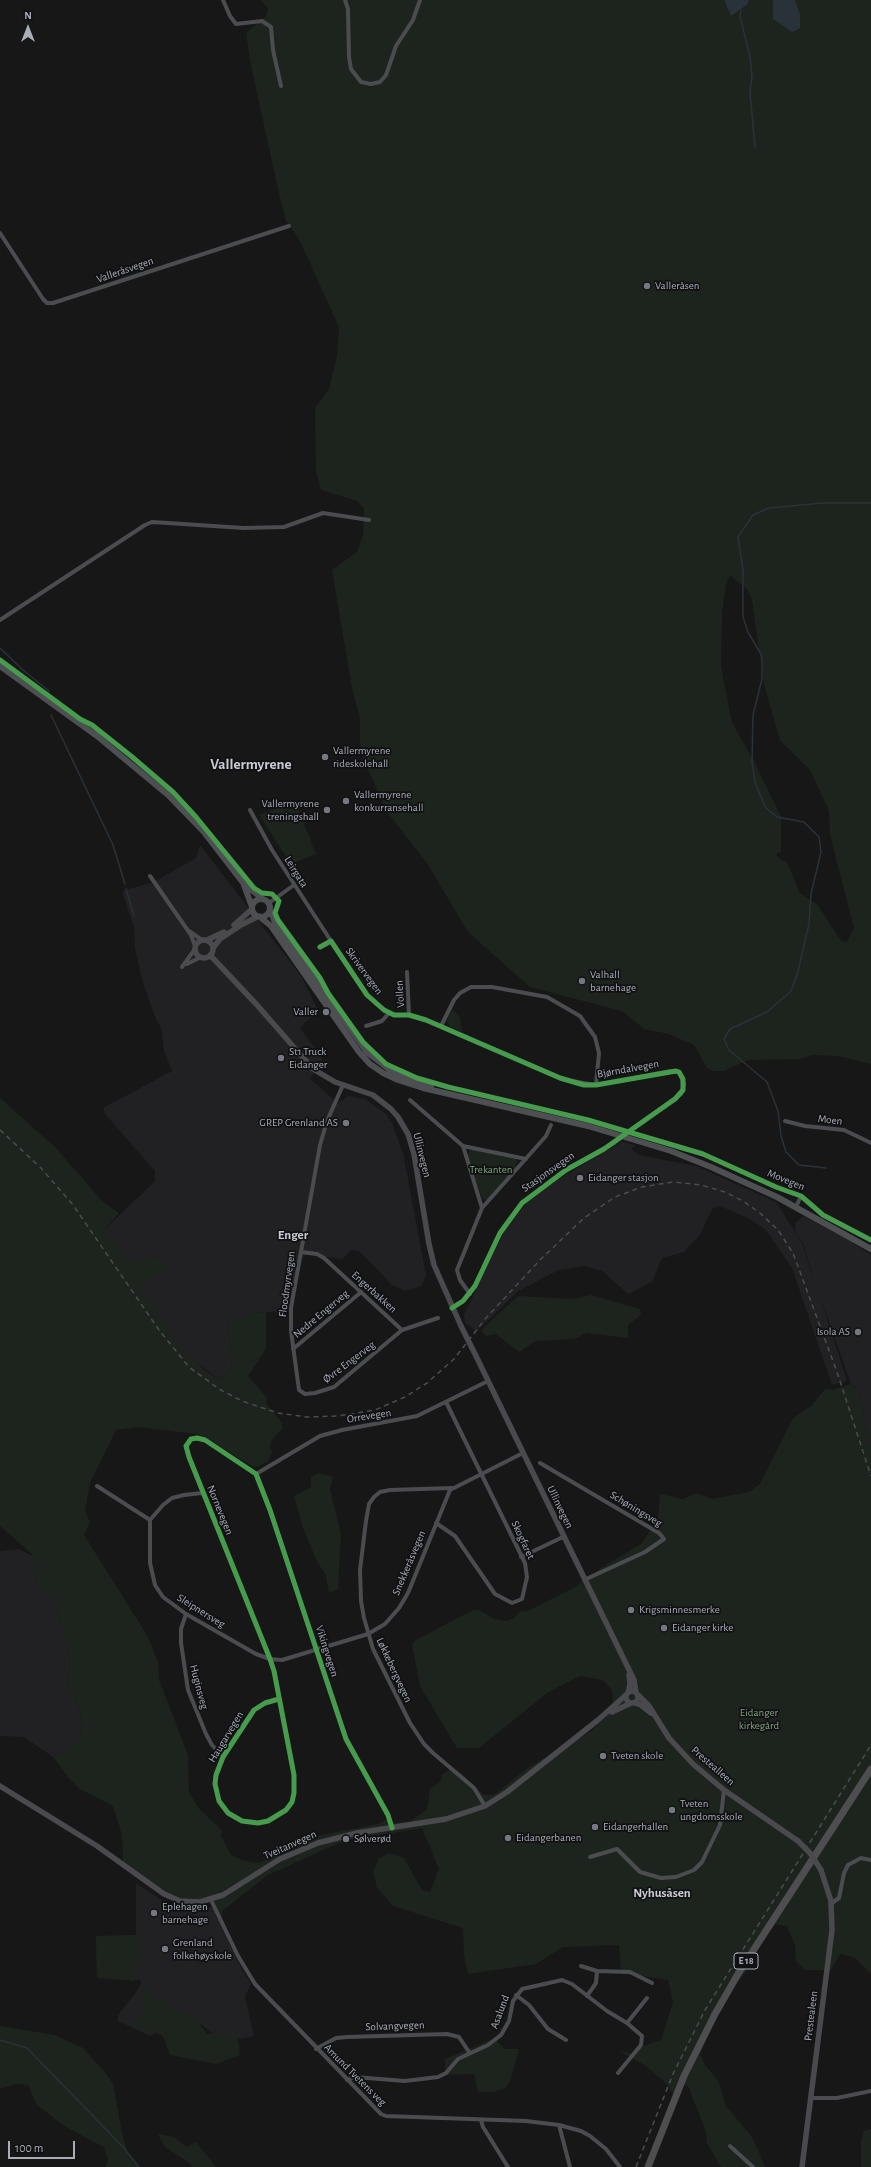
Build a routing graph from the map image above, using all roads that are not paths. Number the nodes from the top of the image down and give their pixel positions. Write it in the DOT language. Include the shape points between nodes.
graph roads {
  1 [pos="223,0"];
  2 [pos="345,0"];
  3 [pos="420,0"];
  4 [pos="281,86"];
  5 [pos="289,226"];
  6 [pos="0,233"];
  7 [pos="369,520"];
  8 [pos="0,620"];
  9 [pos="0,666"];
  10 [pos="250,810"];
  11 [pos="150,876"];
  12 [pos="244,884"];
  13 [pos="294,885"];
  14 [pos="263,899"];
  15 [pos="269,903"];
  16 [pos="252,908"];
  17 [pos="270,910"];
  18 [pos="258,917"];
  19 [pos="186,928"];
  20 [pos="205,940"];
  21 [pos="331,941"];
  22 [pos="320,947"];
  23 [pos="195,948"];
  24 [pos="213,948"];
  25 [pos="210,955"];
  26 [pos="201,957"];
  27 [pos="407,972"];
  28 [pos="389,1013"];
  29 [pos="410,1015"];
  30 [pos="366,1026"];
  31 [pos="440,1026"];
  32 [pos="369,1059"];
  33 [pos="596,1085"];
  34 [pos="343,1086"];
  35 [pos="410,1100"];
  36 [pos="785,1121"];
  37 [pos="551,1125"];
  38 [pos="635,1127"];
  39 [pos="871,1143"];
  40 [pos="463,1146"];
  41 [pos="710,1157"];
  42 [pos="526,1159"];
  43 [pos="796,1207"];
  44 [pos="482,1208"];
  45 [pos="871,1249"];
  46 [pos="301,1252"];
  47 [pos="360,1293"];
  48 [pos="470,1294"];
  49 [pos="452,1308"];
  50 [pos="438,1318"];
  51 [pos="402,1330"];
  52 [pos="293,1349"];
  53 [pos="488,1381"];
  54 [pos="301,1393"];
  55 [pos="446,1402"];
  56 [pos="523,1453"];
  57 [pos="540,1463"];
  58 [pos="256,1474"];
  59 [pos="480,1474"];
  60 [pos="97,1486"];
  61 [pos="452,1488"];
  62 [pos="202,1493"];
  63 [pos="150,1520"];
  64 [pos="436,1523"];
  65 [pos="563,1537"];
  66 [pos="522,1557"];
  67 [pos="584,1580"];
  68 [pos="186,1614"];
  69 [pos="368,1634"];
  70 [pos="315,1650"];
  71 [pos="270,1659"];
  72 [pos="626,1665"];
  73 [pos="627,1694"];
  74 [pos="637,1694"];
  75 [pos="279,1699"];
  76 [pos="633,1703"];
  77 [pos="652,1715"];
  78 [pos="598,1720"];
  79 [pos="223,1757"];
  80 [pos="871,1769"];
  81 [pos="871,1776"];
  82 [pos="0,1786"];
  83 [pos="724,1790"];
  84 [pos="485,1806"];
  85 [pos="392,1828"];
  86 [pos="590,1857"];
  87 [pos="871,1860"];
  88 [pos="821,1870"];
  89 [pos="211,1900"];
  90 [pos="832,1903"];
  91 [pos="581,1966"];
  92 [pos="597,1971"];
  93 [pos="652,1983"];
  94 [pos="516,1995"];
  95 [pos="587,1996"];
  96 [pos="647,1998"];
  97 [pos="627,2023"];
  98 [pos="566,2040"];
  99 [pos="316,2049"];
  100 [pos="469,2052"];
  101 [pos="618,2073"];
  102 [pos="347,2080"];
  103 [pos="871,2091"];
  104 [pos="810,2098"];
  105 [pos="481,2120"];
  106 [pos="559,2125"];
  107 [pos="730,2146"];
  108 [pos="508,2167"];
  109 [pos="570,2167"];
  110 [pos="620,2167"];
  111 [pos="648,2167"];
  112 [pos="652,2167"];
  113 [pos="753,2167"];
  114 [pos="802,2167"];
  1 -- 4 [label="street" via="236,24 262,21 271,27"];
  2 -- 3 [label="street" via="348,9 349,56 352,68 361,82 371,84 380,82 386,75 396,46 413,20"];
  5 -- 6 [label="street, Valleråsvegen" via="53,303 43,300"];
  7 -- 8 [label="street" via="324,513 284,527 244,528 152,522"];
  9 -- 12 [label="main road" via="96,736 168,795 202,831"];
  10 -- 13 [label="street, Leirgata"];
  11 -- 19 [label="street"];
  12 -- 14 [label="main road"];
  12 -- 16 [label="main road"];
  13 -- 15 [label="street"];
  13 -- 21 [label="street, Leirgata"];
  14 -- 15 [label="main road"];
  14 -- 16 [label="main road" via="256,901"];
  15 -- 17 [label="main road"];
  16 -- 18 [label="main road"];
  16 -- 20 [label="main road" via="233,926"];
  17 -- 18 [label="main road" via="267,916"];
  17 -- 32 [label="main road" via="276,925"];
  18 -- 24 [label="main road" via="220,939"];
  18 -- 32 [label="main road" via="271,926"];
  19 -- 20 [label="street"];
  19 -- 23 [label="street"];
  20 -- 23 [label="main road"];
  20 -- 24 [label="main road"];
  21 -- 22 [label="street, Skrivervegen"];
  21 -- 28 [label="street, Skrivervegen" via="367,995 378,1007"];
  23 -- 26 [label="main road"];
  23 -- 26 [label="street" via="183,966"];
  24 -- 25 [label="main road"];
  25 -- 26 [label="main road"];
  25 -- 34 [label="main road, Ullinvegen" via="258,1005 305,1061 322,1076"];
  27 -- 29 [label="street, Vollen"];
  28 -- 29 [label="street"];
  28 -- 30 [label="street" via="382,1021"];
  29 -- 31 [label="street"];
  31 -- 33 [label="street, Bjørndalvegen" via="560,1078"];
  31 -- 33 [label="street" via="457,996 471,987 492,987 547,997 580,1016 595,1037 599,1053"];
  32 -- 43 [label="main road, Movegen" via="393,1072 450,1094 564,1120 644,1143 711,1167"];
  33 -- 38 [label="street, Bjørndalvegen" via="671,1071 679,1072 684,1084 680,1094"];
  34 -- 46 [label="street, Floodmyrvegen" via="322,1138"];
  34 -- 49 [label="main road, Ullinvegen" via="366,1091 380,1100 395,1113 405,1128 414,1154 432,1256"];
  35 -- 40 [label="street"];
  36 -- 39 [label="street, Moen" via="844,1130"];
  37 -- 42 [label="street" via="546,1136"];
  38 -- 48 [label="street, Stasjonsvegen, bridge" via="614,1143 566,1170 522,1203 500,1233 481,1277"];
  40 -- 42 [label="street"];
  40 -- 44 [label="street"];
  41 -- 43 [label="street, Movegen" via="801,1196"];
  42 -- 44 [label="street"];
  43 -- 45 [label="main road, Movegen"];
  44 -- 48 [label="street" via="457,1270 460,1280"];
  46 -- 47 [label="street, Engerbakken" via="317,1254 324,1258"];
  46 -- 52 [label="street, Floodmyrvegen" via="291,1308"];
  47 -- 51 [label="street, Engerbakken"];
  47 -- 52 [label="street, Nedre Engerveg"];
  48 -- 49 [label="street, Stasjonsvegen"];
  49 -- 53 [label="main road, Ullinvegen, bridge"];
  50 -- 51 [label="street"];
  51 -- 54 [label="street, Øvre Engerveg" via="334,1388 315,1393"];
  52 -- 54 [label="street, Floodmyrvegen"];
  53 -- 55 [label="street, Orrevegen"];
  53 -- 56 [label="main road, Ullinvegen"];
  55 -- 58 [label="street, Orrevegen" via="409,1418 320,1436"];
  55 -- 59 [label="street, Skogfaret"];
  56 -- 59 [label="street"];
  56 -- 65 [label="main road, Ullinvegen"];
  57 -- 67 [label="street, Schøningsveg" via="659,1533 664,1539 644,1552"];
  58 -- 62 [label="street, Nornevegen" via="205,1440 191,1440 186,1450"];
  58 -- 70 [label="street, Vikingvegen" via="269,1505"];
  59 -- 61 [label="street"];
  59 -- 66 [label="street, Skogfaret"];
  60 -- 63 [label="street"];
  61 -- 64 [label="street, Snekkeråsvegen" via="447,1494"];
  61 -- 69 [label="street, Løkkebergvegen" via="390,1490 377,1494 371,1500 366,1521 360,1584"];
  62 -- 63 [label="street" via="172,1498"];
  62 -- 71 [label="street, Nornevegen"];
  63 -- 68 [label="street, Sleipnersveg" via="150,1563 155,1585 163,1597"];
  64 -- 66 [label="street, Skogfaret" via="455,1536 492,1591 508,1602 518,1602 524,1595 527,1574"];
  64 -- 69 [label="street, Snekkeråsvegen" via="408,1593 399,1608 385,1624"];
  65 -- 66 [label="street"];
  65 -- 67 [label="main road, Ullinvegen"];
  67 -- 72 [label="main road, Ullinvegen"];
  68 -- 71 [label="street, Sleipnersveg" via="256,1654"];
  68 -- 79 [label="street, Huginsveg" via="181,1629 181,1643 188,1690 206,1734"];
  69 -- 70 [label="street, Snekkeråsvegen"];
  69 -- 84 [label="street, Løkkebergvegen" via="380,1664 416,1734 433,1753 474,1788"];
  70 -- 71 [label="street, Snekkeråsvegen" via="282,1660"];
  70 -- 85 [label="street, Vikingvegen" via="346,1739 388,1815"];
  71 -- 75 [label="street, Haugarvegen"];
  72 -- 73 [label="main road, Ullinvegen" via="630,1680"];
  72 -- 74 [label="main road, Ullinvegen" via="634,1680"];
  73 -- 74 [label="main road" via="631,1691"];
  73 -- 76 [label="main road" via="627,1700"];
  73 -- 78 [label="main road, Tveitanvegen"];
  74 -- 76 [label="main road" via="638,1699"];
  74 -- 77 [label="main road, Prestealleen"];
  75 -- 79 [label="street, Haugarvegen" via="254,1710"];
  75 -- 79 [label="street, Haugarvegen" via="295,1784 292,1802 286,1810 278,1816 258,1823 242,1821 228,1813 219,1801 215,1784 217,1770"];
  76 -- 77 [label="main road, Prestealleen" via="641,1705"];
  76 -- 78 [label="main road, Tveitanvegen"];
  77 -- 83 [label="main road, Prestealleen" via="688,1759"];
  78 -- 84 [label="main road, Tveitanvegen" via="508,1792"];
  80 -- 111 [label="highway, E 18" via="738,1974 715,2014 684,2076"];
  81 -- 112 [label="highway, E 18" via="724,2005 688,2077"];
  82 -- 89 [label="main road, Tveitanvegen" via="91,1842 168,1896 186,1902"];
  83 -- 86 [label="street" via="720,1824 702,1862 694,1870 676,1877 661,1878 640,1872 617,1849"];
  83 -- 88 [label="main road, Prestealleen, bridge" via="798,1840"];
  84 -- 85 [label="main road, Tveitanvegen" via="446,1819"];
  85 -- 89 [label="main road, Tveitanvegen" via="336,1838 303,1848 272,1863"];
  87 -- 90 [label="street" via="861,1858 848,1865 839,1898"];
  88 -- 90 [label="main road, Prestealeen"];
  89 -- 99 [label="street, Amund Tvetens veg" via="245,1971 254,1984"];
  90 -- 104 [label="main road, Prestealeen" via="832,1930"];
  91 -- 92 [label="street"];
  92 -- 93 [label="street" via="630,1972"];
  92 -- 95 [label="street" via="596,1983"];
  94 -- 95 [label="street, Asalund" via="526,1987 562,1980"];
  94 -- 98 [label="street" via="529,2005 548,2029"];
  94 -- 100 [label="street, Asalund" via="509,2021 501,2035 488,2045"];
  95 -- 97 [label="street, Asalund"];
  96 -- 97 [label="street"];
  97 -- 101 [label="street, Asalund" via="642,2036 642,2042"];
  99 -- 100 [label="street, Solvangvegen" via="336,2038 347,2036 447,2034 459,2037"];
  99 -- 102 [label="street, Amund Tvetens veg"];
  100 -- 102 [label="street, Asalund" via="438,2077 406,2081 355,2077"];
  102 -- 105 [label="street, Amund Tvetens veg" via="372,2107 386,2116"];
  103 -- 104 [label="street" via="837,2098"];
  104 -- 114 [label="main road, Prestealeen"];
  105 -- 106 [label="street, Amund Tvetens veg"];
  105 -- 108 [label="street"];
  106 -- 109 [label="street"];
  106 -- 110 [label="street, Amund Tvetens veg" via="590,2136 606,2149"];
  107 -- 113 [label="street"];
}
